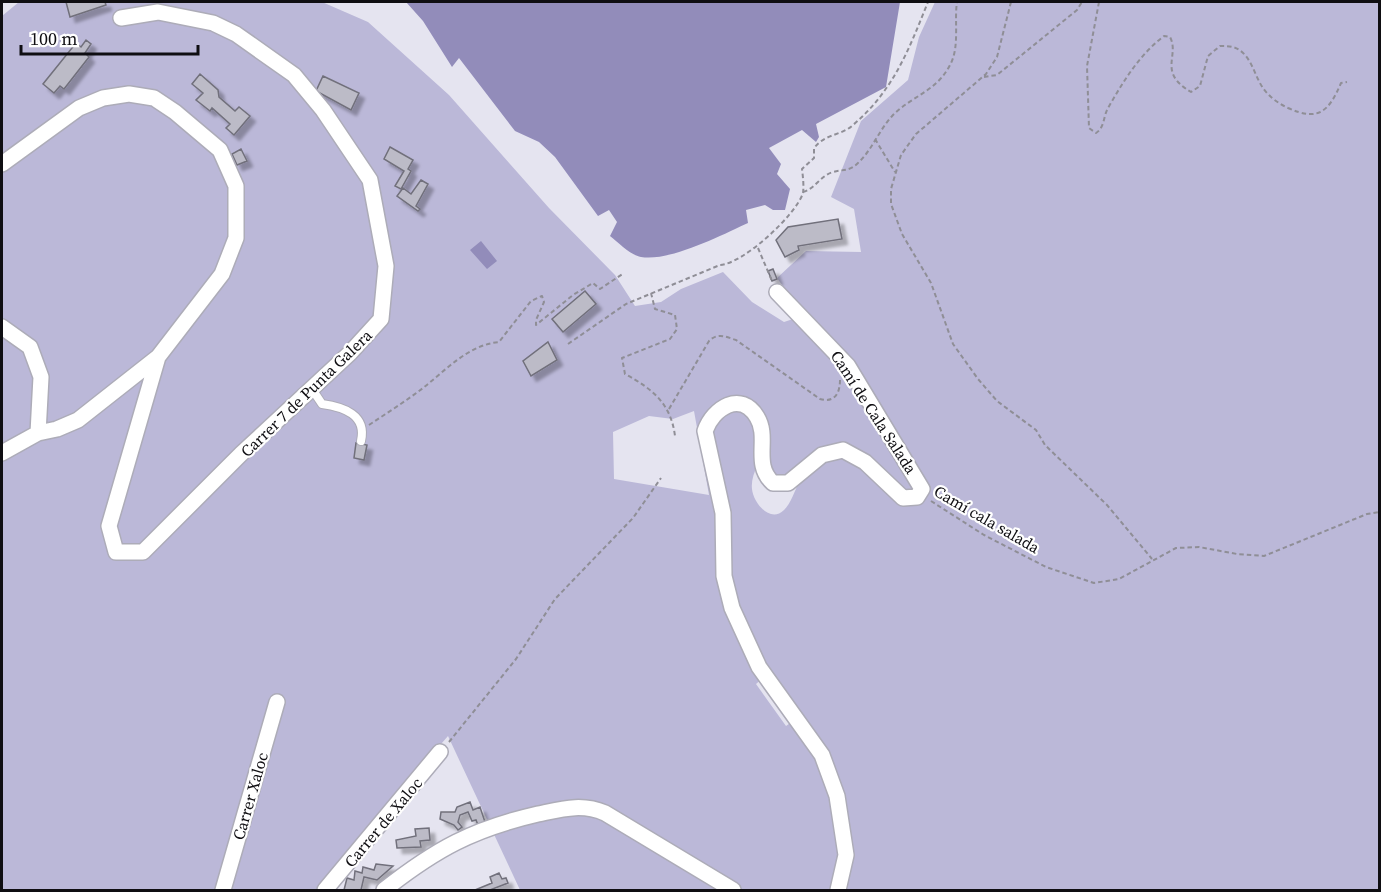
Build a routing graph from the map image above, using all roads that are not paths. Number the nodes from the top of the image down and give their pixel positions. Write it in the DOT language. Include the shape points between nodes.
graph roads {
  1 [pos="121,18"];
  2 [pos="2,164"];
  3 [pos="777,292"];
  4 [pos="2,327"];
  5 [pos="158,357"];
  6 [pos="312,389"];
  7 [pos="38,433"];
  8 [pos="361,441"];
  9 [pos="2,453"];
  10 [pos="277,702"];
  11 [pos="440,752"];
  12 [pos="223,891"];
  13 [pos="325,891"];
  14 [pos="384,891"];
  15 [pos="733,891"];
  16 [pos="838,891"];
  1 -- 6 [label="street, Carrer 7 de Punta Galera" via="158,12 213,23 237,34 294,75 370,180 386,266 381,319"];
  2 -- 5 [label="street" via="79,108 103,98 129,94 154,98 220,150 236,186 236,238 222,274"];
  3 -- 16 [label="street, Camí de Cala Salada" via="848,366 920,483 921,495 903,498 865,462 843,450 822,455 788,483 773,485 761,459 762,431 756,415 744,404 721,408 705,431 725,524 724,576 743,634 759,667 817,746 842,814 844,865"];
  4 -- 7 [label="street" via="30,347 41,377"];
  5 -- 6 [label="street, Carrer 7 de Punta Galera" via="109,526 116,552 143,552"];
  5 -- 7 [label="street" via="78,420"];
  6 -- 8 [label="lane" via="322,404 358,417 364,429"];
  7 -- 9 [label="street"];
  10 -- 12 [label="street, Carrer Xaloc"];
  11 -- 13 [label="street, Carrer de Xaloc"];
  14 -- 15 [label="street" via="465,836 503,822 582,807 605,813"];
}
